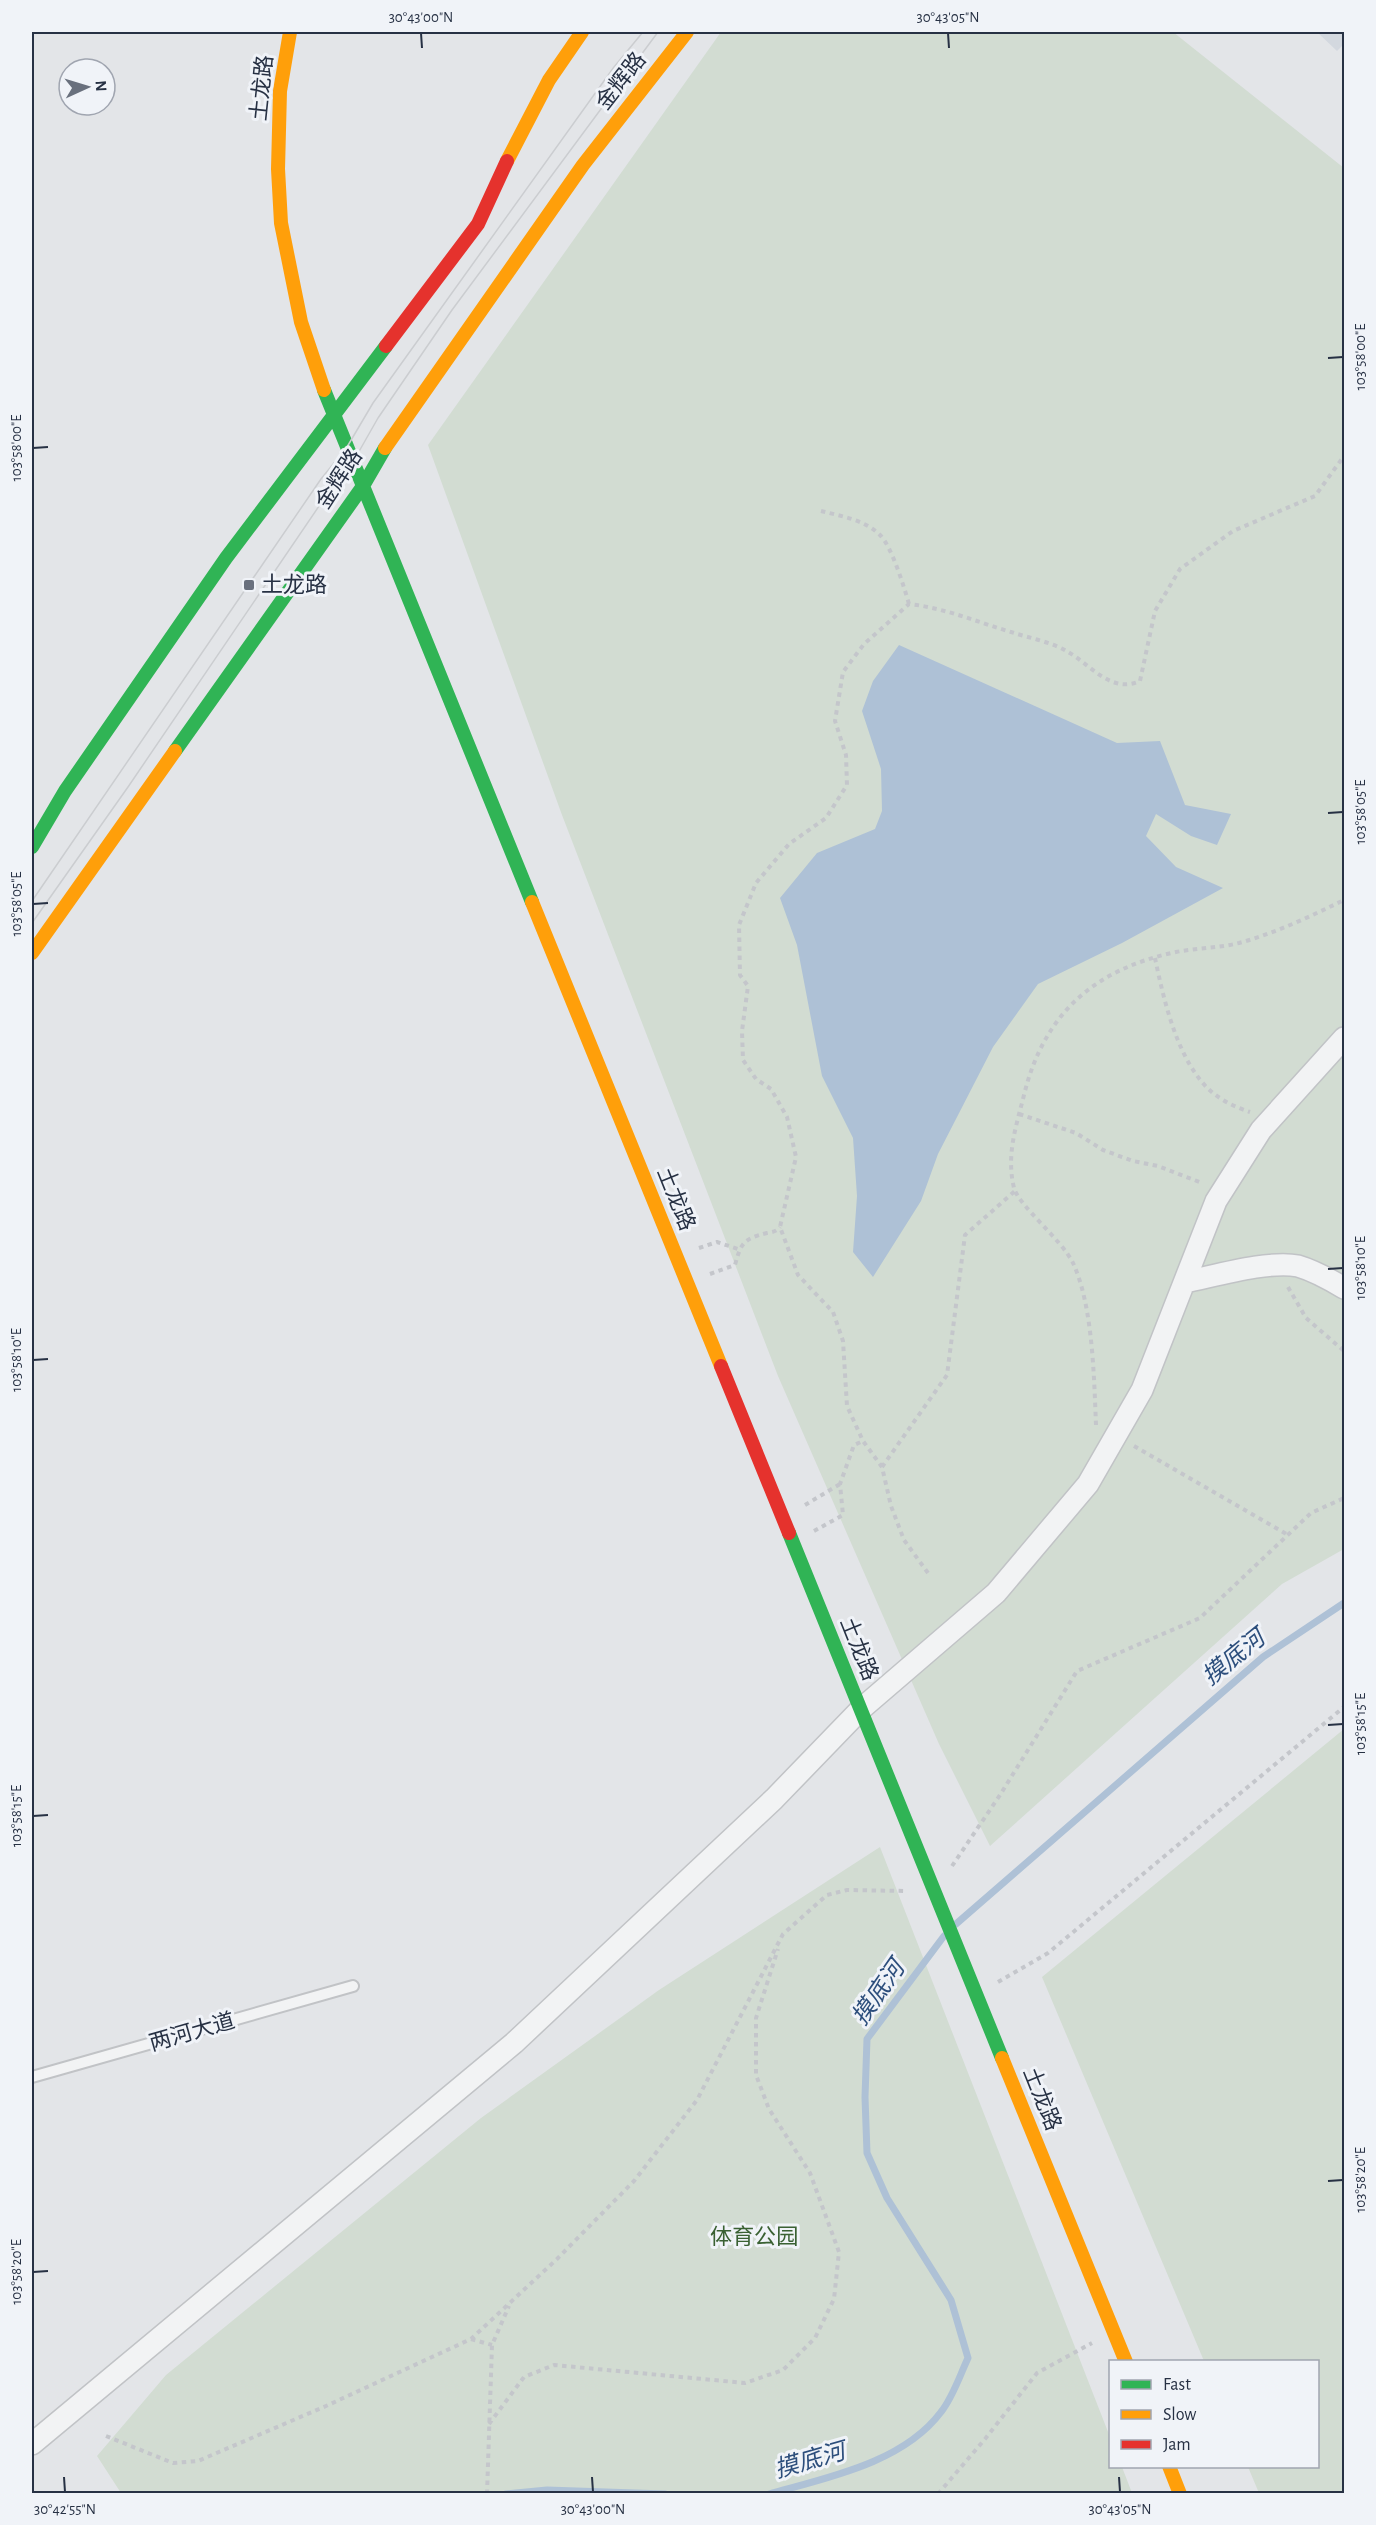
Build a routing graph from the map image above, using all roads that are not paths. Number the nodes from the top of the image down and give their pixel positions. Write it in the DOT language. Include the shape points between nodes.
graph roads {
  1 [pos="290,32"];
  2 [pos="582,32"];
  3 [pos="687,32"];
  4 [pos="333,414"];
  5 [pos="363,486"];
  6 [pos="32,847"];
  7 [pos="32,953"];
  8 [pos="1344,1038"];
  9 [pos="1185,1282"];
  10 [pos="1344,1288"];
  11 [pos="861,1709"];
  12 [pos="353,1986"];
  13 [pos="32,2077"];
  14 [pos="1126,2360"];
  15 [pos="32,2444"];
  16 [pos="1170,2468"];
  17 [pos="1180,2493"];
  1 -- 4 [label="street, 土龙路" via="280,91 281,223 301,321"];
  2 -- 4 [label="street, 金辉路" via="523,127 478,224"];
  3 -- 5 [label="street, 金辉路" via="583,165 374,463"];
  4 -- 5 [label="street, 土龙路"];
  4 -- 6 [label="street, 金辉路" via="226,558 65,791"];
  5 -- 7 [label="street, 金辉路"];
  5 -- 11 [label="street, 土龙路"];
  8 -- 9 [label="street" via="1261,1130 1216,1201"];
  9 -- 10 [label="street" via="1260,1267 1295,1266 1321,1274"];
  9 -- 11 [label="street" via="1142,1390 1088,1484 996,1593"];
  11 -- 14 [label="street, 土龙路"];
  11 -- 15 [label="street" via="774,1799 513,2043"];
  12 -- 13 [label="lane, 两河大道"];
  16 -- 17 [label="street"];
}
